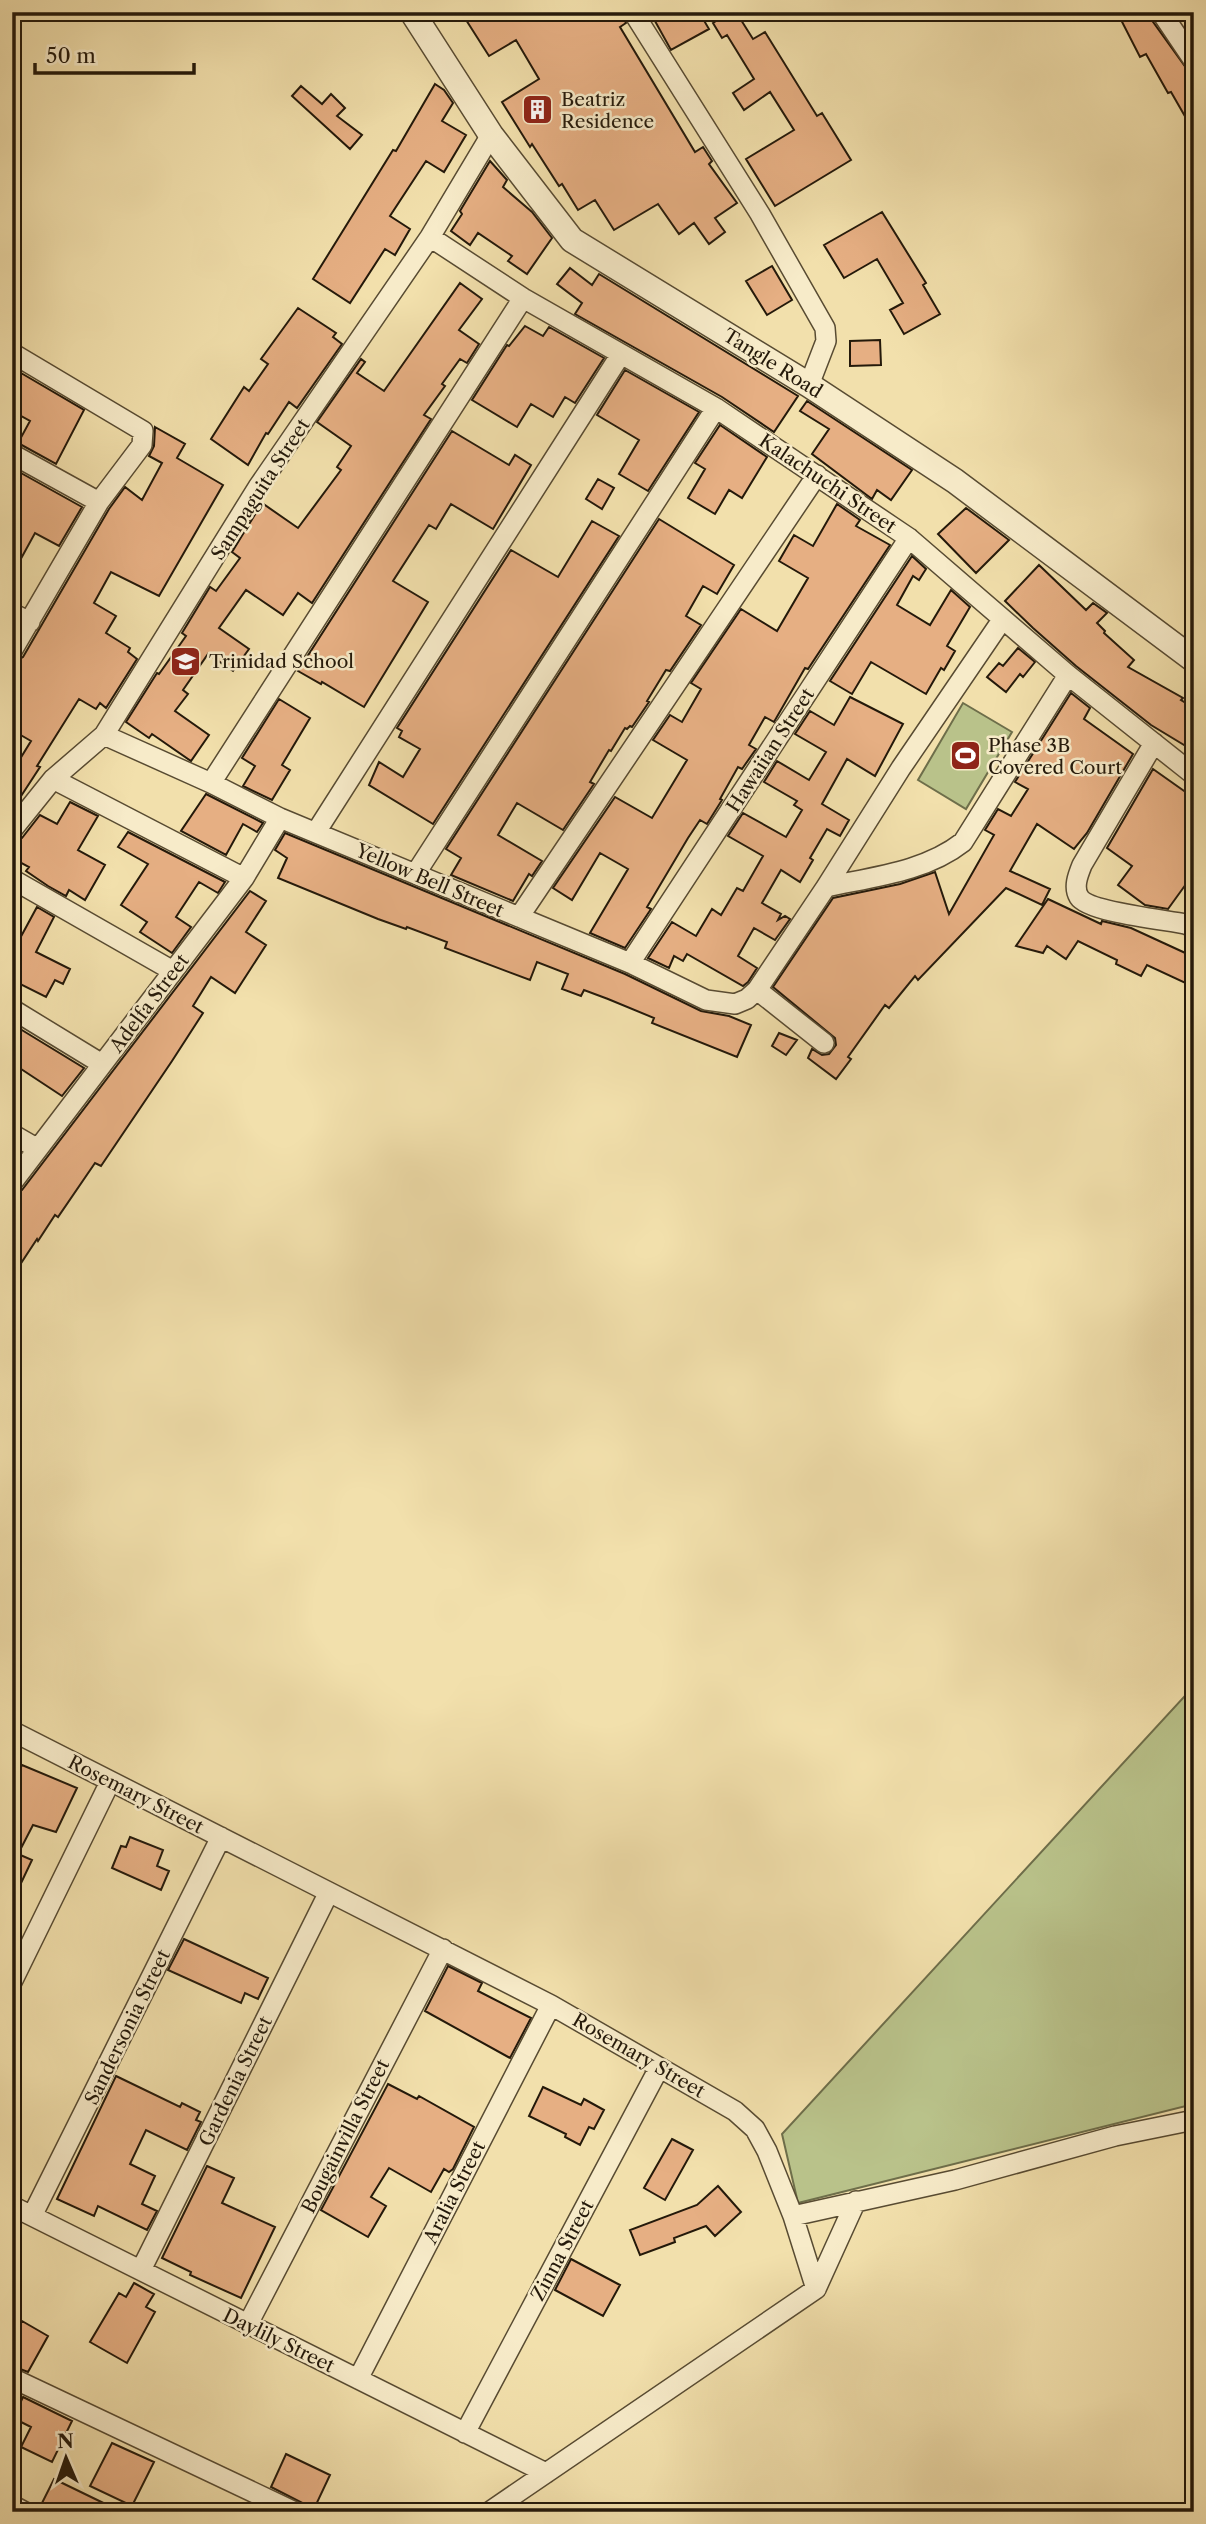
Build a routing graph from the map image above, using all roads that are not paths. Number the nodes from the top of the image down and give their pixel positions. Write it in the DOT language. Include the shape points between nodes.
graph roads {
  1 [pos="412,12"];
  2 [pos="633,12"];
  3 [pos="1160,12"];
  4 [pos="1194,61"];
  5 [pos="491,135"];
  6 [pos="430,237"];
  7 [pos="523,298"];
  8 [pos="12,353"];
  9 [pos="621,354"];
  10 [pos="809,384"];
  11 [pos="716,408"];
  12 [pos="12,454"];
  13 [pos="817,475"];
  14 [pos="99,502"];
  15 [pos="909,538"];
  16 [pos="21,618"];
  17 [pos="1002,620"];
  18 [pos="12,650"];
  19 [pos="1194,660"];
  20 [pos="1068,675"];
  21 [pos="104,735"];
  22 [pos="1154,743"];
  23 [pos="1194,775"];
  24 [pos="52,779"];
  25 [pos="211,783"];
  26 [pos="280,818"];
  27 [pos="12,830"];
  28 [pos="316,832"];
  29 [pos="416,873"];
  30 [pos="244,878"];
  31 [pos="12,879"];
  32 [pos="826,887"];
  33 [pos="519,917"];
  34 [pos="1191,920"];
  35 [pos="630,963"];
  36 [pos="173,971"];
  37 [pos="757,990"];
  38 [pos="12,1009"];
  39 [pos="824,1043"];
  40 [pos="102,1065"];
  41 [pos="12,1134"];
  42 [pos="38,1149"];
  43 [pos="12,1184"];
  44 [pos="12,1731"];
  45 [pos="110,1782"];
  46 [pos="221,1837"];
  47 [pos="329,1892"];
  48 [pos="443,1949"];
  49 [pos="12,1982"];
  50 [pos="551,2004"];
  51 [pos="659,2068"];
  52 [pos="1194,2120"];
  53 [pos="856,2201"];
  54 [pos="12,2206"];
  55 [pos="32,2216"];
  56 [pos="793,2216"];
  57 [pos="141,2270"];
  58 [pos="816,2289"];
  59 [pos="248,2324"];
  60 [pos="12,2378"];
  61 [pos="358,2379"];
  62 [pos="465,2433"];
  63 [pos="546,2473"];
  64 [pos="12,2505"];
  65 [pos="25,2512"];
  66 [pos="295,2512"];
  67 [pos="489,2512"];
  1 -- 5 [label="street, Tangle Road"];
  2 -- 10 [label="street" via="760,214 825,328 826,341"];
  3 -- 4 [label="street"];
  5 -- 6 [label="street, Sampaguita Street"];
  5 -- 10 [label="street, Tangle Road" via="572,240"];
  6 -- 7 [label="street, Kalachuchi Street"];
  6 -- 21 [label="street, Sampaguita Street" via="258,487"];
  7 -- 9 [label="street, Kalachuchi Street"];
  7 -- 25 [label="street"];
  8 -- 14 [label="street" via="143,431 142,445"];
  9 -- 11 [label="street, Kalachuchi Street"];
  9 -- 28 [label="street"];
  10 -- 19 [label="street, Tangle Road" via="955,481"];
  11 -- 13 [label="street, Kalachuchi Street"];
  11 -- 29 [label="street"];
  12 -- 14 [label="street"];
  13 -- 15 [label="street, Kalachuchi Street"];
  13 -- 33 [label="street"];
  14 -- 16 [label="street"];
  15 -- 17 [label="street, Kalachuchi Street"];
  15 -- 35 [label="street, Hawaiian Street"];
  16 -- 18 [label="street"];
  17 -- 20 [label="street, Kalachuchi Street"];
  17 -- 32 [label="street"];
  20 -- 22 [label="street, Kalachuchi Street"];
  20 -- 32 [label="street" via="963,842 927,863"];
  21 -- 24 [label="street, Sampaguita Street"];
  21 -- 25 [label="street, Yellow Bell Street"];
  22 -- 23 [label="street, Kalachuchi Street"];
  22 -- 34 [label="street" via="1082,865 1077,894 1085,904 1118,913"];
  24 -- 27 [label="street, Sampaguita Street"];
  24 -- 30 [label="street"];
  25 -- 26 [label="street, Yellow Bell Street"];
  26 -- 28 [label="street, Yellow Bell Street"];
  26 -- 30 [label="street, Adelfa Street"];
  28 -- 29 [label="street, Yellow Bell Street"];
  29 -- 33 [label="street, Yellow Bell Street"];
  30 -- 36 [label="street, Adelfa Street"];
  31 -- 36 [label="street"];
  32 -- 37 [label="street"];
  33 -- 35 [label="street, Yellow Bell Street"];
  35 -- 37 [label="street, Yellow Bell Street" via="706,1000 735,1004"];
  36 -- 40 [label="street, Adelfa Street"];
  37 -- 39 [label="street"];
  38 -- 40 [label="street"];
  40 -- 42 [label="street, Adelfa Street"];
  41 -- 42 [label="street"];
  42 -- 43 [label="street, Adelfa Street"];
  44 -- 45 [label="street, Rosemary Street"];
  45 -- 46 [label="street, Rosemary Street"];
  45 -- 49 [label="street"];
  46 -- 47 [label="street, Rosemary Street"];
  46 -- 55 [label="street, Sandersonia Street"];
  47 -- 48 [label="street, Rosemary Street"];
  47 -- 57 [label="street, Gardenia Street"];
  48 -- 50 [label="street, Rosemary Street"];
  48 -- 59 [label="street, Bougainvilla Street"];
  50 -- 51 [label="street, Rosemary Street"];
  50 -- 61 [label="street, Aralia Street"];
  51 -- 56 [label="street, Rosemary Street" via="735,2111 755,2129"];
  51 -- 62 [label="street, Zinna Street"];
  52 -- 53 [label="street"];
  53 -- 56 [label="street"];
  53 -- 58 [label="street"];
  54 -- 55 [label="street, Daylily Street"];
  55 -- 57 [label="street, Daylily Street"];
  56 -- 58 [label="street, Rosemary Street"];
  57 -- 59 [label="street, Daylily Street"];
  58 -- 63 [label="street"];
  59 -- 61 [label="street, Daylily Street"];
  60 -- 66 [label="street"];
  61 -- 62 [label="street, Daylily Street"];
  62 -- 63 [label="street, Daylily Street"];
  63 -- 67 [label="street"];
  64 -- 65 [label="street"];
}
